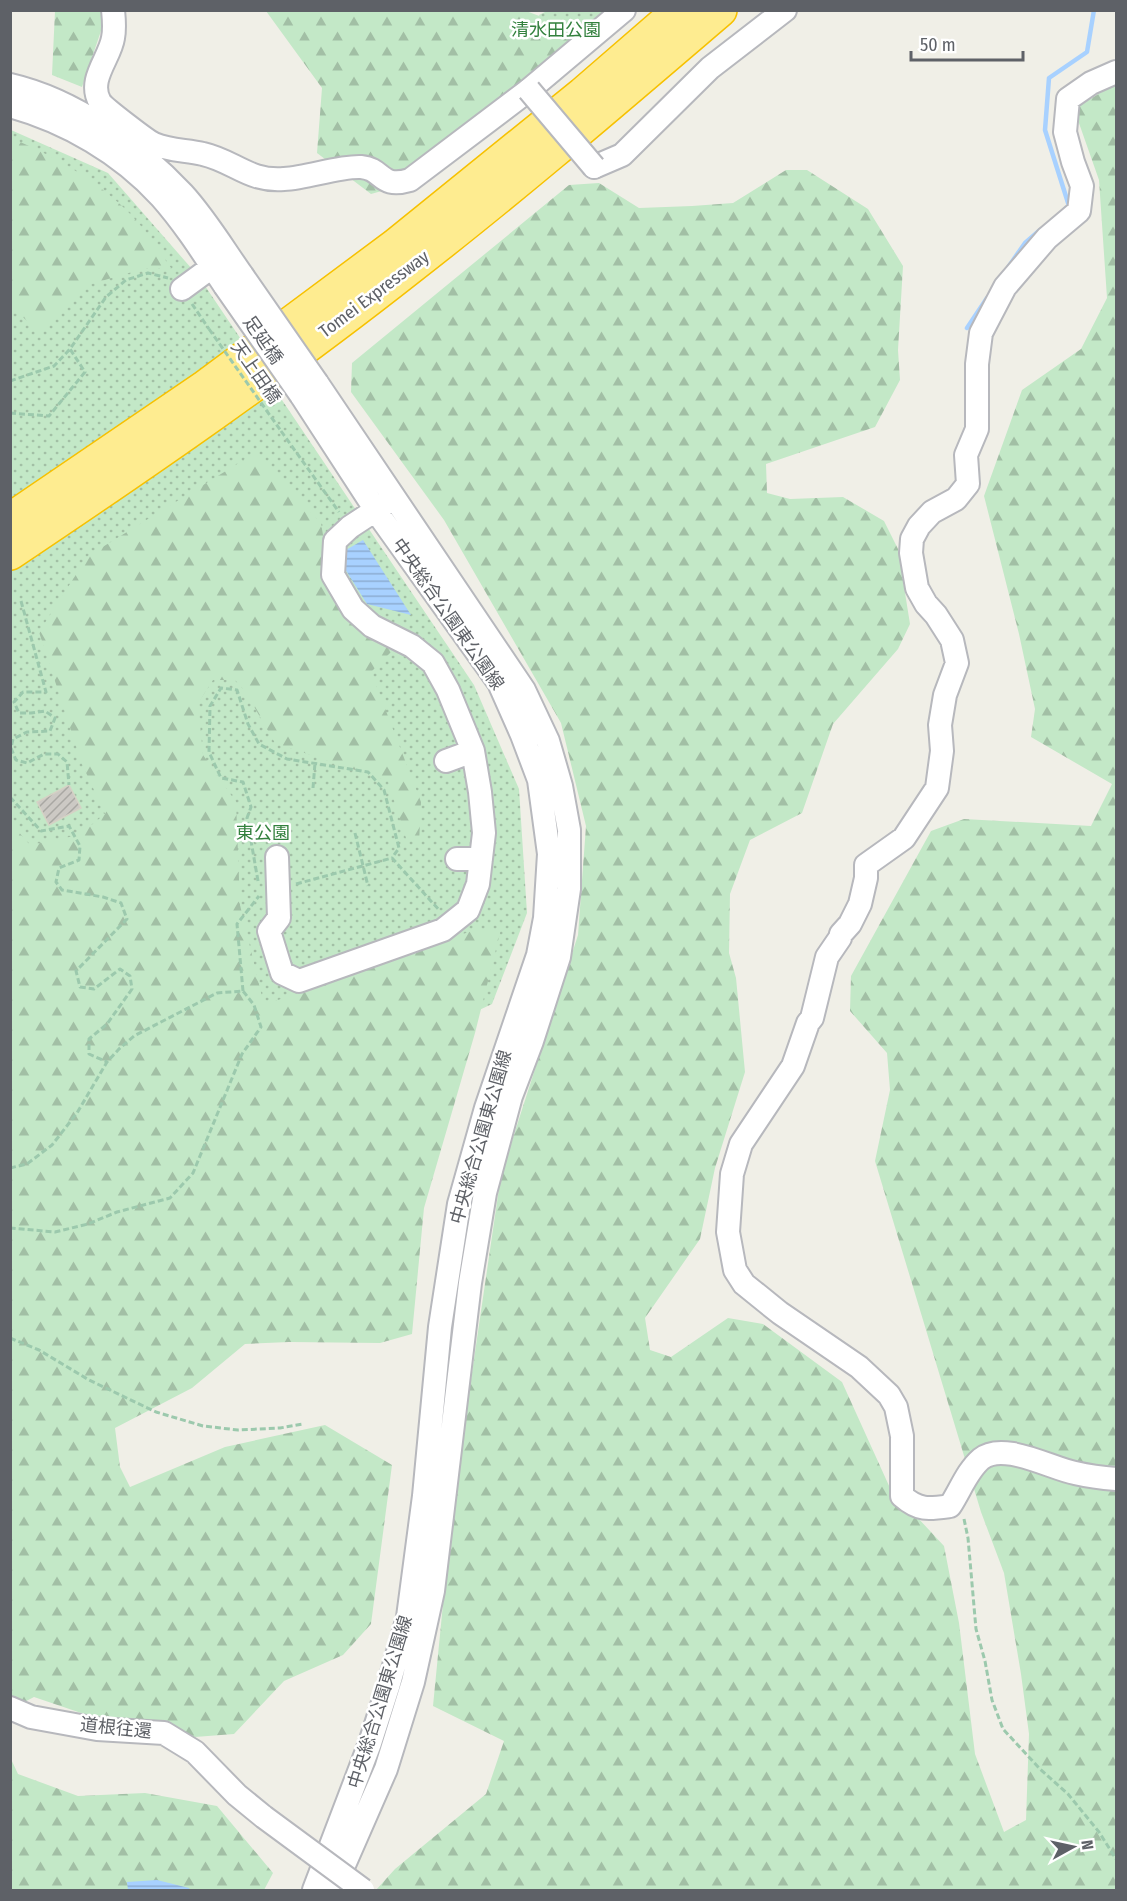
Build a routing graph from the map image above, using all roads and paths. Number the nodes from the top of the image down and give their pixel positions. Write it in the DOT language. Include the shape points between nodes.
graph roads {
  1 [pos="112,10"];
  2 [pos="624,10"];
  3 [pos="680,10"];
  4 [pos="720,10"];
  5 [pos="785,10"];
  6 [pos="1116,72"];
  7 [pos="10,84"];
  8 [pos="529,90"];
  9 [pos="10,106"];
  10 [pos="212,267"];
  11 [pos="234,280"];
  12 [pos="182,289"];
  13 [pos="70,349"];
  14 [pos="10,381"];
  15 [pos="309,389"];
  16 [pos="10,413"];
  17 [pos="385,504"];
  18 [pos="10,520"];
  19 [pos="350,527"];
  20 [pos="10,553"];
  21 [pos="21,601"];
  22 [pos="473,751"];
  23 [pos="446,761"];
  24 [pos="315,764"];
  25 [pos="69,785"];
  26 [pos="313,788"];
  27 [pos="10,797"];
  28 [pos="355,833"];
  29 [pos="278,857"];
  30 [pos="392,858"];
  31 [pos="457,859"];
  32 [pos="481,859"];
  33 [pos="363,866"];
  34 [pos="368,886"];
  35 [pos="269,892"];
  36 [pos="452,923"];
  37 [pos="243,991"];
  38 [pos="107,1062"];
  39 [pos="10,1168"];
  40 [pos="10,1228"];
  41 [pos="10,1338"];
  42 [pos="303,1424"];
  43 [pos="1116,1479"];
  44 [pos="959,1494"];
  45 [pos="10,1708"];
  46 [pos="1116,1859"];
  47 [pos="321,1889"];
  48 [pos="363,1890"];
  1 -- 8 [label="street" via="113,40 96,90 101,103 152,143 204,154 260,179 285,179 358,167 371,168 385,180 398,184 410,180"];
  2 -- 8 [label="street"];
  3 -- 18 [label="highway, Tomei Expressway" via="395,246 204,388"];
  4 -- 20 [label="highway, Tomei Expressway" via="409,268 218,411"];
  5 -- 8 [label="street, bridge" via="710,68 622,155 594,167"];
  6 -- 44 [label="street" via="1068,99 1065,132 1082,186 1079,211 1047,238 1005,287 981,333 977,429 966,455 968,484 956,499 932,512 912,539 917,588 952,640 957,663 945,695 940,725 942,751 937,788 904,838 866,865 860,904 827,957 812,1018 793,1066 741,1144 732,1174 728,1232 735,1270 744,1284 859,1366 889,1395 896,1407 902,1436 902,1496 928,1509 950,1506"];
  7 -- 11 [label="street" via="71,107 141,153 184,195"];
  9 -- 10 [label="street" via="78,132 133,170 179,219"];
  10 -- 11 [label="street"];
  10 -- 12 [label="street"];
  11 -- 15 [label="street, 足延橋, bridge"];
  12 -- 13 [label="path" via="173,279 148,273 126,280 106,297"];
  12 -- 19 [label="path, 天上田橋, bridge"];
  13 -- 14 [label="path" via="54,366"];
  13 -- 16 [label="path" via="85,372 49,416"];
  15 -- 17 [label="street"];
  15 -- 17 [label="street, 中央総合公園東公園線" via="348,468"];
  17 -- 19 [label="street"];
  17 -- 47 [label="street, 中央総合公園東公園線" via="446,610 499,683 539,780 549,854 538,955 486,1108 459,1204 440,1327 408,1617"];
  19 -- 22 [label="street" via="335,541 333,575 353,609 372,626 412,646 433,663"];
  21 -- 25 [label="path" via="46,692 23,692 14,702 19,712 45,711 55,718 50,731 27,732 14,739 11,748 16,760 27,763 45,754 58,754 67,762"];
  22 -- 23 [label="street"];
  22 -- 32 [label="street" via="482,813"];
  24 -- 26 [label="path"];
  24 -- 30 [label="path" via="368,772 384,790 399,848"];
  24 -- 35 [label="path" via="287,759 259,744 237,690 221,688 210,706 209,752 221,778 243,782 251,807 247,818 252,852"];
  27 -- 38 [label="path" via="41,831 69,826 80,846 79,860 59,868 56,882 62,890 121,903 127,919 76,971 80,987 94,989 120,969 130,976 132,989 107,1024 89,1039 88,1054"];
  28 -- 33 [label="path"];
  29 -- 35 [label="street"];
  30 -- 33 [label="path"];
  30 -- 36 [label="path"];
  31 -- 32 [label="street"];
  32 -- 36 [label="street" via="478,884 468,910"];
  33 -- 34 [label="path"];
  33 -- 35 [label="path"];
  35 -- 36 [label="street" via="284,922 269,931 282,973 299,981 442,930"];
  35 -- 37 [label="path" via="237,924"];
  37 -- 38 [label="path" via="217,993 134,1036"];
  37 -- 40 [label="path" via="254,1005 261,1027 242,1054 193,1173 170,1198 55,1232"];
  38 -- 39 [label="path" via="77,1113 52,1145 27,1164"];
  41 -- 42 [label="path" via="156,1412 202,1426 238,1430"];
  43 -- 44 [label="street" via="1074,1473 1022,1456 994,1452 981,1459"];
  44 -- 46 [label="path" via="968,1538 976,1629 992,1700 1003,1729 1068,1794"];
  45 -- 48 [label="street, 道根往還, bridge" via="31,1717 97,1729 164,1733 195,1752 237,1795"];
}
